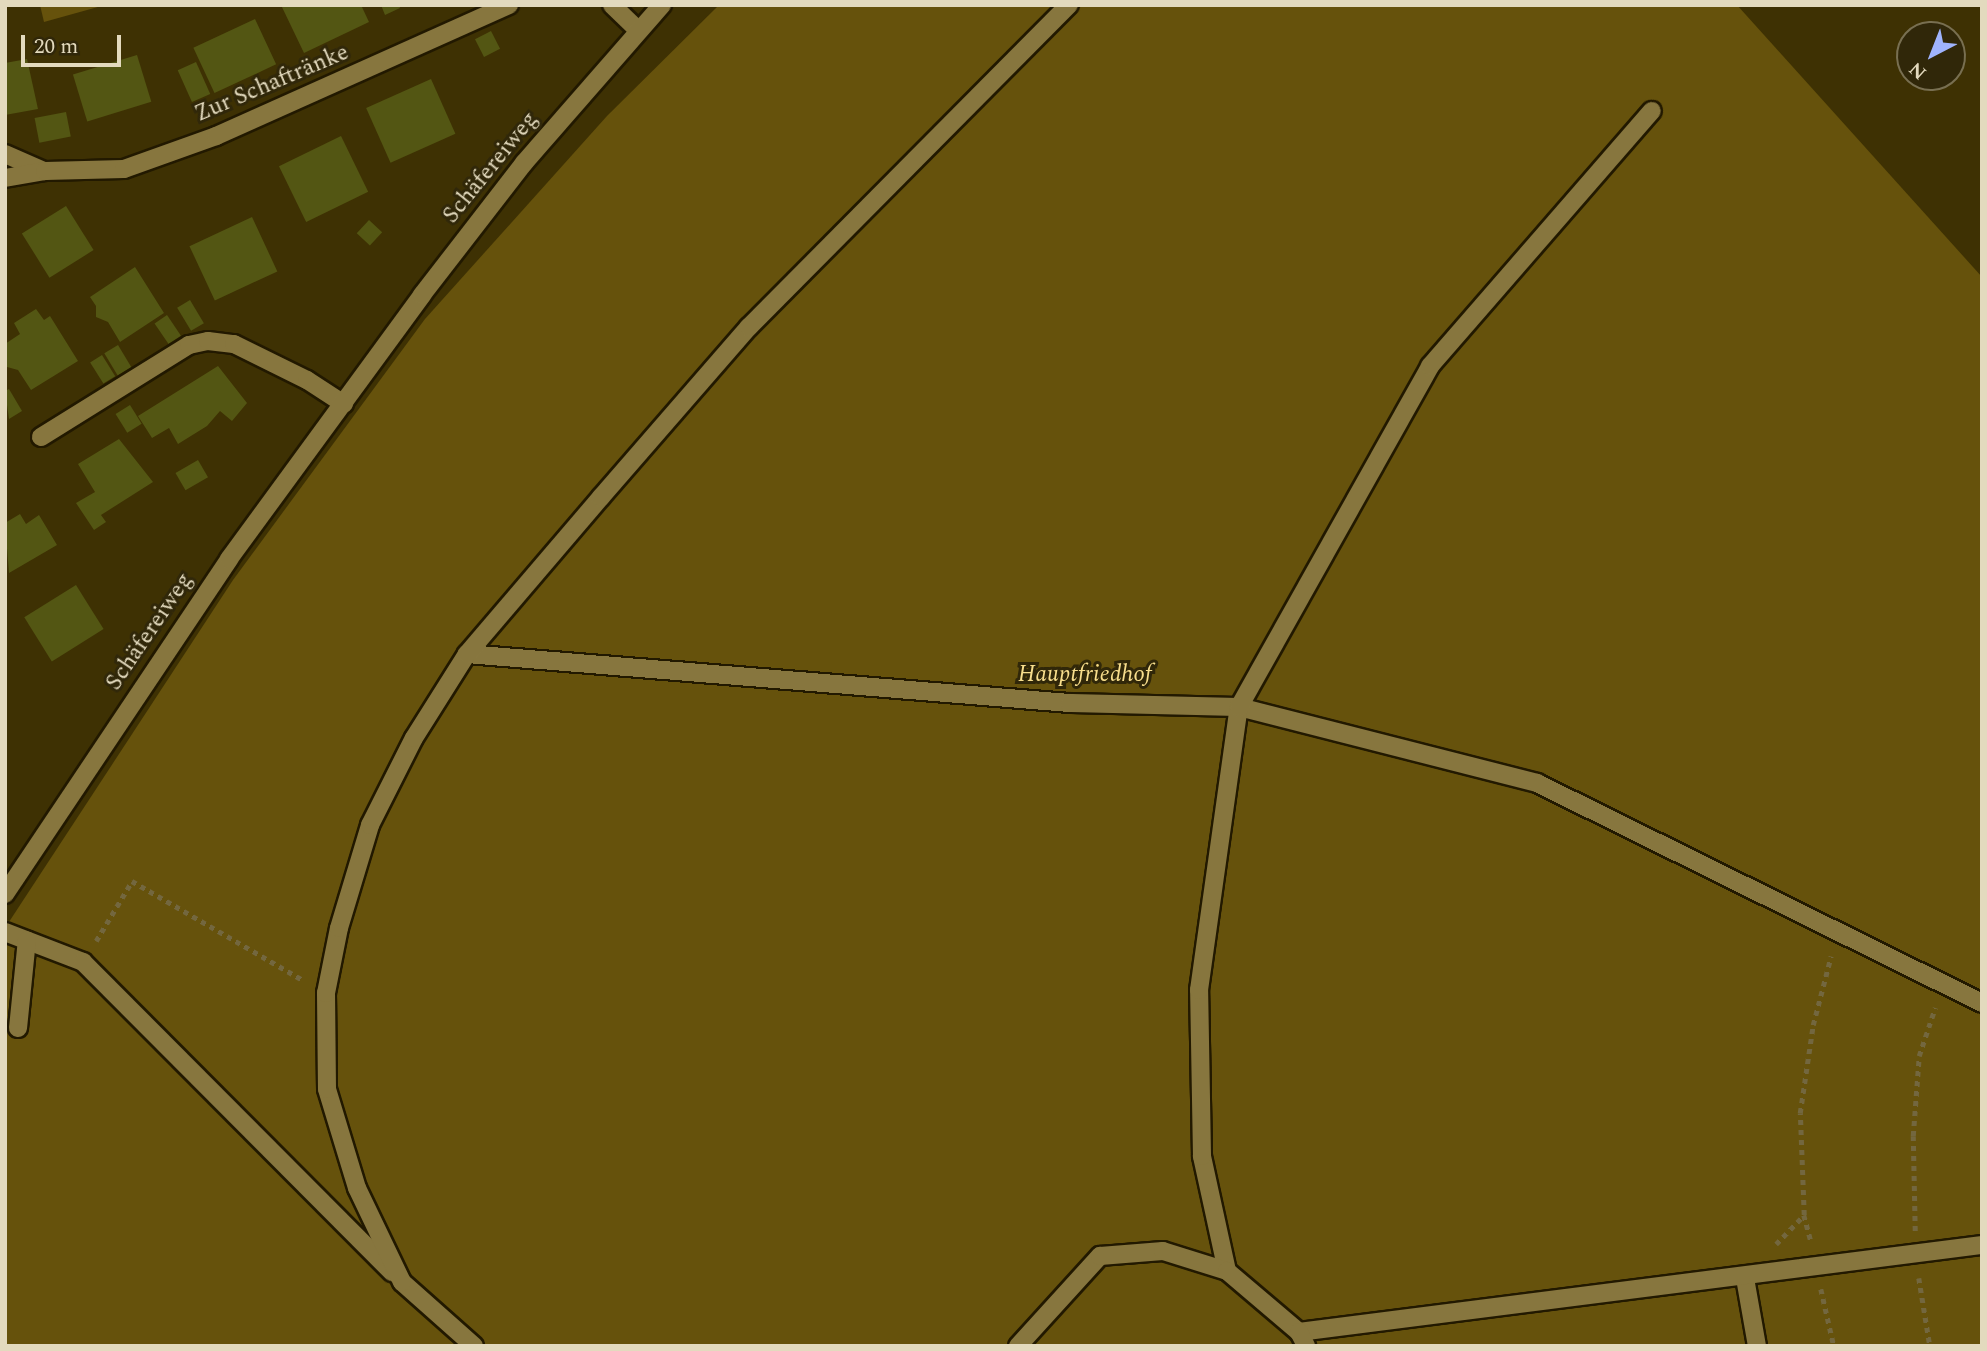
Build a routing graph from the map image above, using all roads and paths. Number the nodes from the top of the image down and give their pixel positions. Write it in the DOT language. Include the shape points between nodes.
graph roads {
  1 [pos="509,5"];
  2 [pos="612,5"];
  3 [pos="662,5"];
  4 [pos="1069,5"];
  5 [pos="638,30"];
  6 [pos="1652,111"];
  7 [pos="5,154"];
  8 [pos="45,172"];
  9 [pos="5,178"];
  10 [pos="344,404"];
  11 [pos="41,437"];
  12 [pos="467,654"];
  13 [pos="1239,707"];
  14 [pos="5,894"];
  15 [pos="5,932"];
  16 [pos="1837,935"];
  17 [pos="27,940"];
  18 [pos="83,962"];
  19 [pos="306,981"];
  20 [pos="1942,985"];
  21 [pos="1982,1003"];
  22 [pos="18,1028"];
  23 [pos="1982,1245"];
  24 [pos="1915,1254"];
  25 [pos="1227,1271"];
  26 [pos="1745,1278"];
  27 [pos="402,1282"];
  28 [pos="1303,1339"];
  29 [pos="474,1346"];
  30 [pos="1018,1346"];
  31 [pos="1757,1346"];
  32 [pos="1930,1346"];
  1 -- 8 [label="street, Zur Schaftränke" via="216,136 135,165"];
  2 -- 5 [label="street"];
  3 -- 5 [label="street, Schäfereiweg"];
  4 -- 12 [label="street" via="749,327"];
  5 -- 10 [label="street, Schäfereiweg" via="524,163"];
  6 -- 13 [label="street" via="1430,366"];
  7 -- 8 [label="street, Zur Schaftränke"];
  8 -- 9 [label="street, Zur Schaftränke"];
  10 -- 11 [label="street" via="234,344 208,341 189,345"];
  10 -- 14 [label="street, Schäfereiweg" via="229,559"];
  12 -- 13 [label="street" via="1070,703"];
  12 -- 27 [label="street" via="414,738 370,825 339,928 326,993 327,1089 357,1188"];
  13 -- 16 [label="street" via="1537,783"];
  13 -- 25 [label="street" via="1199,990 1202,1156"];
  15 -- 17 [label="street"];
  16 -- 20 [label="street"];
  16 -- 26 [label="path" via="1813,1025 1800,1113 1804,1215"];
  17 -- 18 [label="street"];
  17 -- 22 [label="street"];
  18 -- 19 [label="path" via="132,881"];
  18 -- 27 [label="street"];
  20 -- 21 [label="street"];
  20 -- 24 [label="path" via="1919,1056 1913,1136"];
  23 -- 24 [label="street"];
  24 -- 26 [label="street"];
  24 -- 32 [label="path"];
  25 -- 28 [label="street"];
  25 -- 30 [label="street" via="1163,1251 1100,1256"];
  26 -- 28 [label="street"];
  26 -- 31 [label="street"];
  27 -- 29 [label="street"];
}
